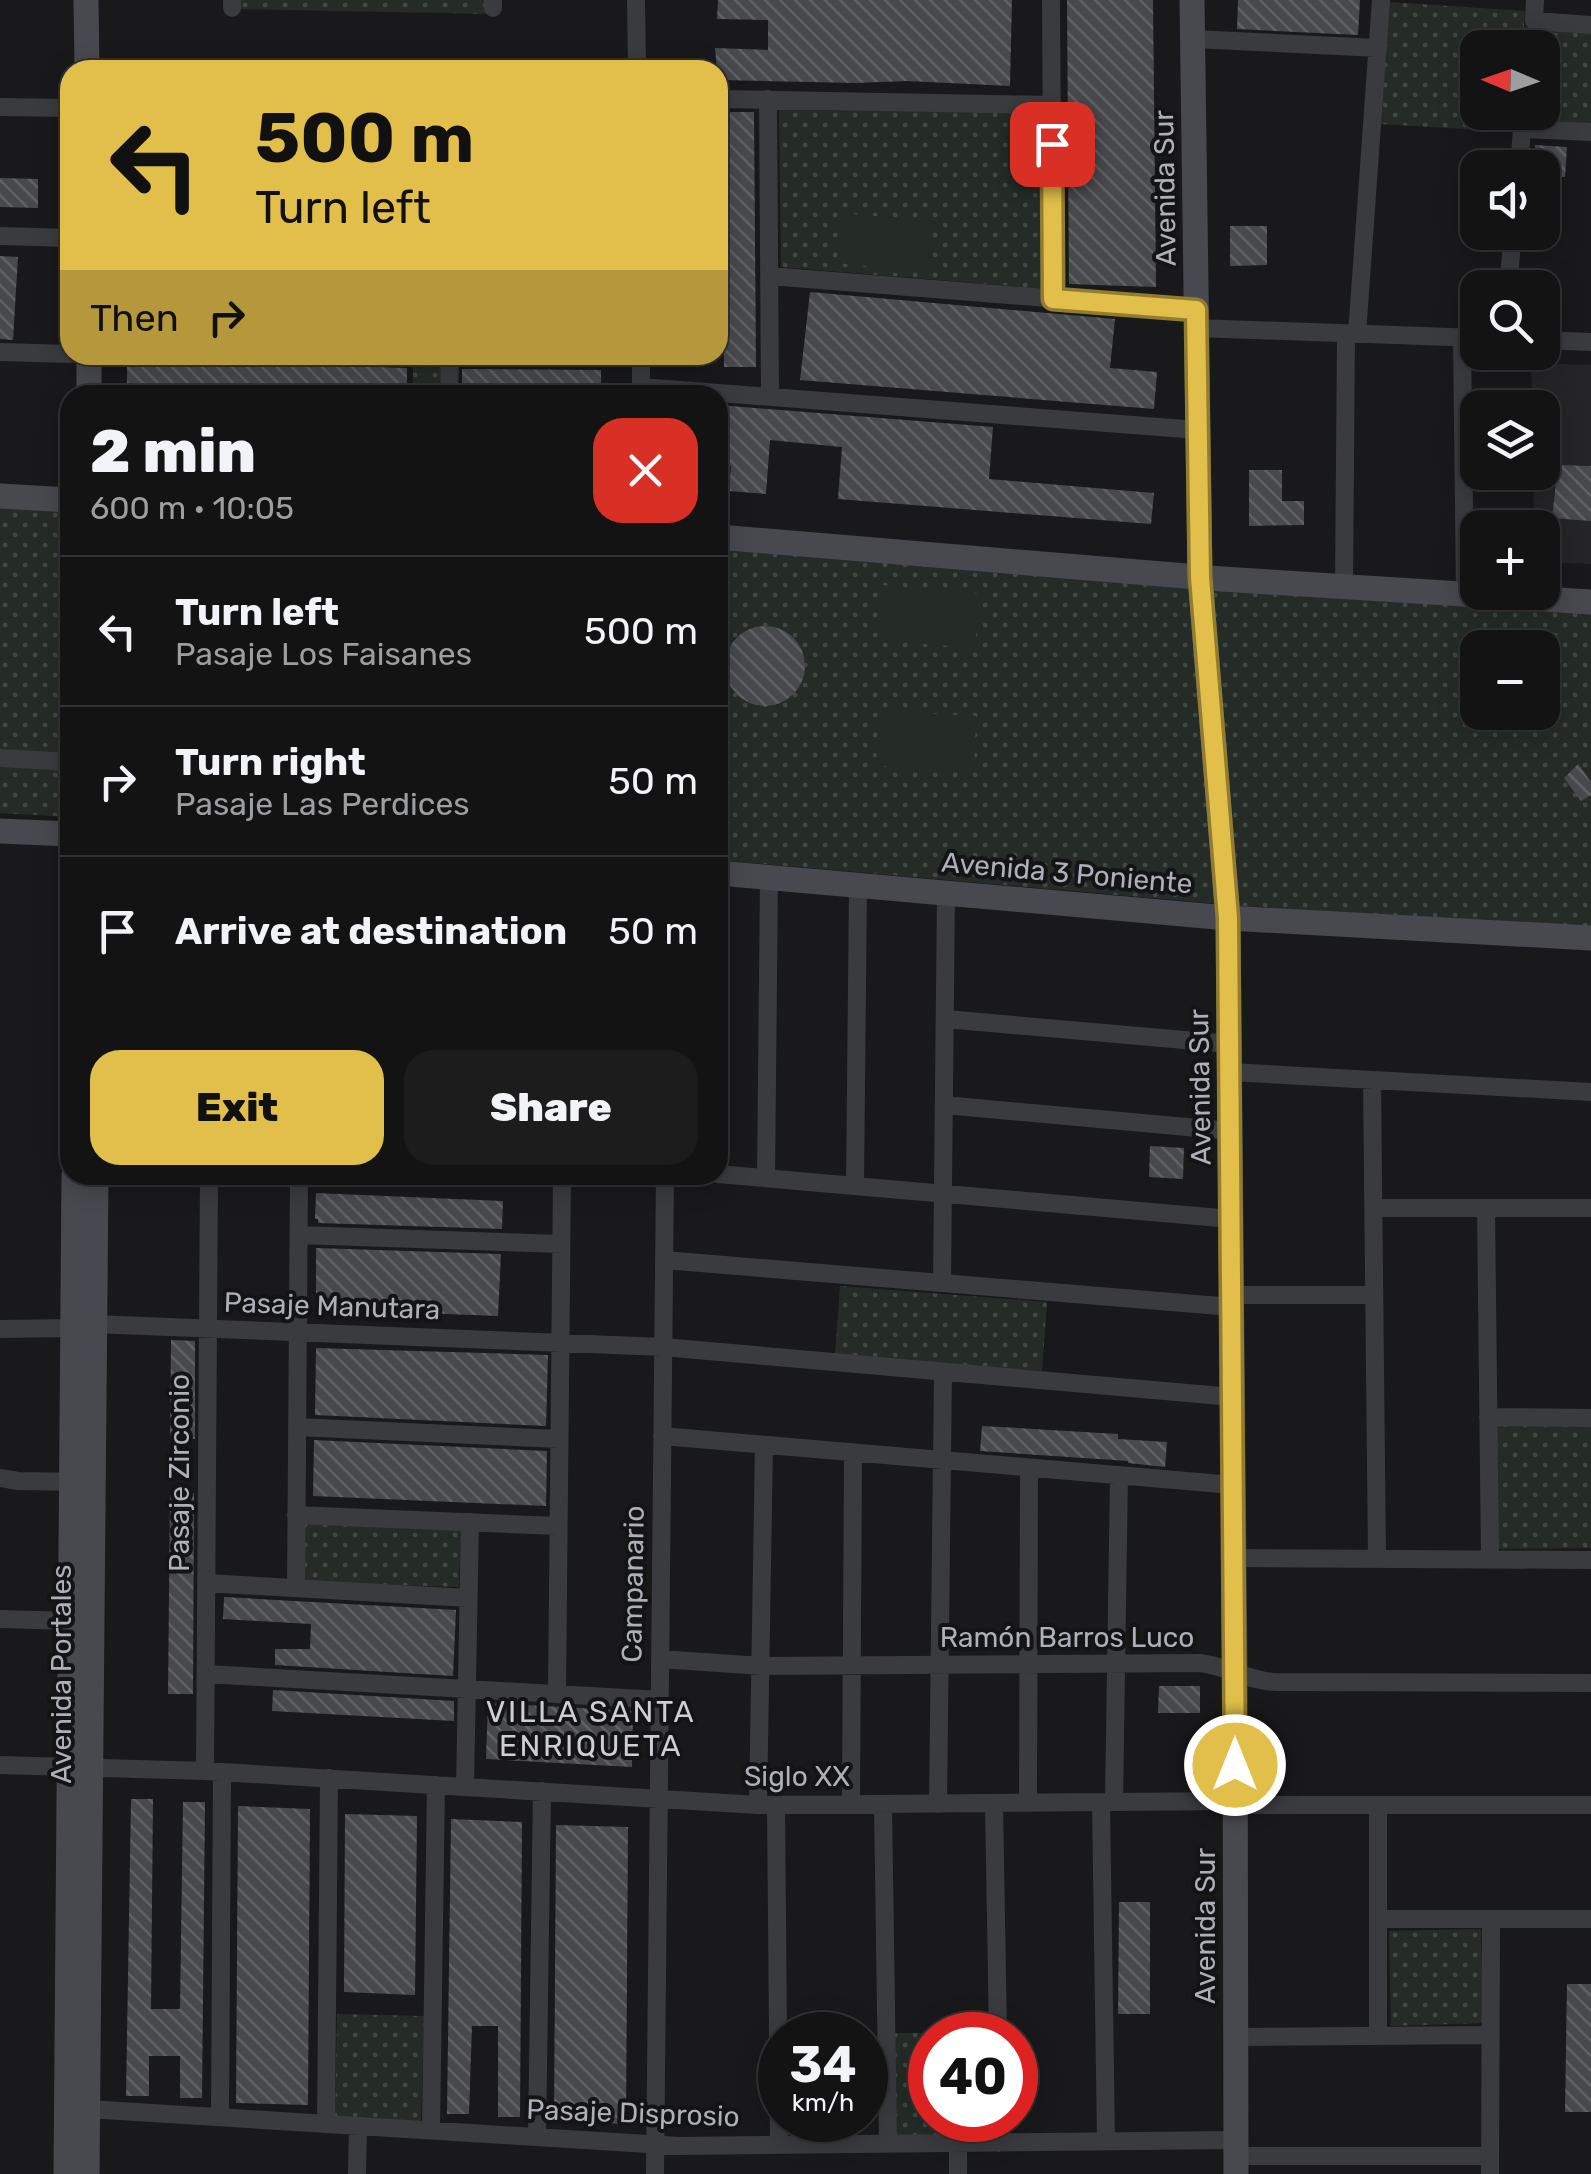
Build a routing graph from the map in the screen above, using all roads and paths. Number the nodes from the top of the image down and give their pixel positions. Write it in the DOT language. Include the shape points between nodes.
graph roads {
  1 [pos="86,0"];
  2 [pos="636,0"];
  3 [pos="1050,0"];
  4 [pos="1192,0"];
  5 [pos="1381,0"];
  6 [pos="1535,0"];
  7 [pos="1591,25"];
  8 [pos="1193,39"];
  9 [pos="1378,48"];
  10 [pos="87,60"];
  11 [pos="637,60"];
  12 [pos="728,99"];
  13 [pos="768,100"];
  14 [pos="1051,105"];
  15 [pos="0,108"];
  16 [pos="60,108"];
  17 [pos="1591,132"];
  18 [pos="1520,150"];
  19 [pos="0,236"];
  20 [pos="60,238"];
  21 [pos="770,276"];
  22 [pos="1053,299"];
  23 [pos="1197,319"];
  24 [pos="1351,334"];
  25 [pos="1460,338"];
  26 [pos="1560,341"];
  27 [pos="1591,342"];
  28 [pos="0,352"];
  29 [pos="60,354"];
  30 [pos="1469,370"];
  31 [pos="728,394"];
  32 [pos="770,396"];
  33 [pos="1198,430"];
  34 [pos="0,496"];
  35 [pos="60,499"];
  36 [pos="1466,510"];
  37 [pos="728,538"];
  38 [pos="1200,577"];
  39 [pos="1344,586"];
  40 [pos="1460,595"];
  41 [pos="1560,600"];
  42 [pos="1591,602"];
  43 [pos="0,758"];
  44 [pos="60,761"];
  45 [pos="0,830"];
  46 [pos="60,833"];
  47 [pos="728,875"];
  48 [pos="769,878"];
  49 [pos="858,885"];
  50 [pos="946,892"];
  51 [pos="1228,918"];
  52 [pos="1591,938"];
  53 [pos="945,1019"];
  54 [pos="1230,1044"];
  55 [pos="1230,1072"];
  56 [pos="1372,1080"];
  57 [pos="1591,1092"];
  58 [pos="944,1105"];
  59 [pos="1231,1131"];
  60 [pos="728,1175"];
  61 [pos="766,1178"];
  62 [pos="75,1185"];
  63 [pos="95,1185"];
  64 [pos="209,1185"];
  65 [pos="299,1185"];
  66 [pos="562,1185"];
  67 [pos="665,1185"];
  68 [pos="855,1186"];
  69 [pos="943,1194"];
  70 [pos="1374,1208"];
  71 [pos="1486,1208"];
  72 [pos="1591,1208"];
  73 [pos="1231,1219"];
  74 [pos="299,1235"];
  75 [pos="561,1244"];
  76 [pos="664,1260"];
  77 [pos="942,1283"];
  78 [pos="1374,1296"];
  79 [pos="1232,1301"];
  80 [pos="83,1326"];
  81 [pos="207,1328"];
  82 [pos="0,1329"];
  83 [pos="298,1332"];
  84 [pos="560,1343"];
  85 [pos="663,1347"];
  86 [pos="943,1372"];
  87 [pos="1233,1396"];
  88 [pos="1488,1417"];
  89 [pos="1591,1418"];
  90 [pos="297,1427"];
  91 [pos="662,1436"];
  92 [pos="560,1439"];
  93 [pos="764,1445"];
  94 [pos="854,1452"];
  95 [pos="941,1460"];
  96 [pos="1029,1468"];
  97 [pos="1119,1476"];
  98 [pos="0,1478"];
  99 [pos="82,1482"];
  100 [pos="1233,1486"];
  101 [pos="296,1516"];
  102 [pos="470,1522"];
  103 [pos="558,1526"];
  104 [pos="1234,1558"];
  105 [pos="1377,1559"];
  106 [pos="1490,1560"];
  107 [pos="1591,1560"];
  108 [pos="206,1583"];
  109 [pos="296,1588"];
  110 [pos="468,1598"];
  111 [pos="0,1619"];
  112 [pos="71,1621"];
  113 [pos="660,1658"];
  114 [pos="1028,1664"];
  115 [pos="1116,1664"];
  116 [pos="940,1665"];
  117 [pos="762,1666"];
  118 [pos="852,1666"];
  119 [pos="1235,1673"];
  120 [pos="206,1674"];
  121 [pos="1591,1683"];
  122 [pos="466,1689"];
  123 [pos="557,1694"];
  124 [pos="660,1700"];
  125 [pos="0,1765"];
  126 [pos="80,1766"];
  127 [pos="214,1771"];
  128 [pos="330,1778"];
  129 [pos="436,1785"];
  130 [pos="465,1786"];
  131 [pos="542,1791"];
  132 [pos="658,1798"];
  133 [pos="1235,1801"];
  134 [pos="1108,1802"];
  135 [pos="994,1803"];
  136 [pos="1028,1803"];
  137 [pos="850,1804"];
  138 [pos="882,1804"];
  139 [pos="938,1804"];
  140 [pos="767,1805"];
  141 [pos="1378,1805"];
  142 [pos="1591,1805"];
  143 [pos="1378,1919"];
  144 [pos="1491,1919"];
  145 [pos="1591,1919"];
  146 [pos="998,2012"];
  147 [pos="1490,2035"];
  148 [pos="1378,2036"];
  149 [pos="1235,2037"];
  150 [pos="88,2109"];
  151 [pos="220,2117"];
  152 [pos="326,2124"];
  153 [pos="358,2126"];
  154 [pos="432,2130"];
  155 [pos="537,2137"];
  156 [pos="1106,2141"];
  157 [pos="958,2143"];
  158 [pos="1000,2143"];
  159 [pos="655,2144"];
  160 [pos="888,2144"];
  161 [pos="779,2145"];
  162 [pos="1236,2156"];
  163 [pos="1490,2165"];
  164 [pos="66,2174"];
  165 [pos="87,2174"];
  166 [pos="357,2174"];
  167 [pos="655,2174"];
  168 [pos="958,2174"];
  1 -- 10 [label="street"];
  2 -- 11 [label="street"];
  3 -- 14 [label="street"];
  4 -- 8 [label="street, Avenida Sur"];
  5 -- 9 [label="street"];
  6 -- 7 [label="street" via="1534,21"];
  8 -- 9 [label="street"];
  8 -- 23 [label="street, Avenida Sur"];
  9 -- 24 [label="street"];
  12 -- 13 [label="street"];
  13 -- 14 [label="street"];
  13 -- 21 [label="street"];
  14 -- 22 [label="street"];
  15 -- 16 [label="street"];
  17 -- 18 [label="street" via="1522,128"];
  19 -- 20 [label="street"];
  21 -- 22 [label="street"];
  21 -- 32 [label="street"];
  22 -- 23 [label="street"];
  23 -- 24 [label="street"];
  23 -- 33 [label="street, Avenida Sur"];
  24 -- 25 [label="street"];
  24 -- 39 [label="street"];
  26 -- 27 [label="street"];
  28 -- 29 [label="street"];
  30 -- 36 [label="street"];
  31 -- 32 [label="street"];
  32 -- 33 [label="street"];
  33 -- 38 [label="street, Avenida Sur"];
  34 -- 35 [label="street"];
  37 -- 38 [label="street"];
  38 -- 39 [label="street"];
  38 -- 51 [label="street, Avenida Sur"];
  39 -- 40 [label="street"];
  41 -- 42 [label="street"];
  43 -- 44 [label="street"];
  45 -- 46 [label="street"];
  47 -- 48 [label="street, Avenida 3 Poniente"];
  48 -- 49 [label="street, Avenida 3 Poniente"];
  48 -- 61 [label="street"];
  49 -- 50 [label="street, Avenida 3 Poniente"];
  49 -- 68 [label="street"];
  50 -- 51 [label="street, Avenida 3 Poniente"];
  50 -- 53 [label="street"];
  51 -- 52 [label="street, Avenida 3 Poniente"];
  51 -- 54 [label="street, Avenida Sur"];
  53 -- 54 [label="street"];
  53 -- 58 [label="street"];
  54 -- 55 [label="street, Avenida Sur"];
  55 -- 56 [label="street"];
  55 -- 59 [label="street, Avenida Sur"];
  56 -- 57 [label="street"];
  56 -- 70 [label="street"];
  58 -- 59 [label="street"];
  58 -- 69 [label="street"];
  59 -- 73 [label="street, Avenida Sur"];
  60 -- 61 [label="street"];
  61 -- 68 [label="street"];
  62 -- 80 [label="street, Avenida Portales"];
  63 -- 80 [label="street, Avenida Portales"];
  64 -- 81 [label="street, Pasaje Zirconio"];
  65 -- 74 [label="street"];
  66 -- 75 [label="street"];
  67 -- 76 [label="street, Campanario"];
  68 -- 69 [label="street"];
  69 -- 73 [label="street"];
  69 -- 77 [label="street"];
  70 -- 71 [label="street"];
  70 -- 78 [label="street"];
  71 -- 72 [label="street"];
  71 -- 88 [label="street"];
  73 -- 79 [label="street, Avenida Sur"];
  74 -- 75 [label="street"];
  74 -- 83 [label="street"];
  75 -- 84 [label="street"];
  76 -- 77 [label="street"];
  76 -- 85 [label="street, Campanario"];
  77 -- 79 [label="street"];
  78 -- 79 [label="street"];
  78 -- 105 [label="street"];
  79 -- 87 [label="street, Avenida Sur"];
  80 -- 81 [label="street, Pasaje Manutara"];
  80 -- 82 [label="street, Pasaje Manutara"];
  80 -- 99 [label="street, Avenida Portales"];
  81 -- 83 [label="street, Pasaje Manutara"];
  81 -- 108 [label="street, Pasaje Zirconio"];
  83 -- 84 [label="street, Pasaje Manutara"];
  83 -- 90 [label="street"];
  84 -- 85 [label="street, Pasaje Manutara"];
  84 -- 92 [label="street"];
  85 -- 86 [label="street, Pasaje Manutara"];
  85 -- 91 [label="street, Campanario"];
  86 -- 87 [label="street, Pasaje Manutara"];
  86 -- 95 [label="street"];
  87 -- 100 [label="street, Avenida Sur"];
  88 -- 89 [label="street"];
  88 -- 106 [label="street"];
  90 -- 92 [label="street"];
  90 -- 101 [label="street"];
  91 -- 93 [label="street"];
  91 -- 113 [label="street, Campanario"];
  92 -- 103 [label="street"];
  93 -- 94 [label="street"];
  93 -- 117 [label="street"];
  94 -- 95 [label="street"];
  94 -- 118 [label="street"];
  95 -- 96 [label="street"];
  95 -- 116 [label="street"];
  96 -- 97 [label="street"];
  96 -- 114 [label="street"];
  97 -- 100 [label="street"];
  97 -- 115 [label="street"];
  98 -- 99 [label="street"];
  99 -- 112 [label="street, Avenida Portales"];
  99 -- 126 [label="street, Avenida Portales"];
  100 -- 104 [label="street, Avenida Sur"];
  101 -- 102 [label="street"];
  101 -- 109 [label="street"];
  102 -- 103 [label="street"];
  102 -- 110 [label="street"];
  103 -- 123 [label="street"];
  104 -- 105 [label="street"];
  104 -- 119 [label="street, Avenida Sur"];
  105 -- 106 [label="street"];
  106 -- 107 [label="street"];
  108 -- 109 [label="street"];
  108 -- 120 [label="street, Pasaje Zirconio"];
  109 -- 110 [label="street"];
  110 -- 122 [label="street"];
  111 -- 112 [label="street"];
  112 -- 126 [label="street, Avenida Portales"];
  113 -- 117 [label="street, Ramón Barros Luco"];
  113 -- 124 [label="street, Campanario"];
  114 -- 115 [label="street, Ramón Barros Luco"];
  114 -- 116 [label="street, Ramón Barros Luco"];
  114 -- 136 [label="street"];
  115 -- 119 [label="street, Ramón Barros Luco" via="1200,1663"];
  115 -- 134 [label="street"];
  116 -- 118 [label="street, Ramón Barros Luco"];
  116 -- 139 [label="street"];
  117 -- 118 [label="street, Ramón Barros Luco"];
  117 -- 140 [label="street"];
  118 -- 137 [label="street"];
  119 -- 121 [label="street, Ramón Barros Luco" via="1263,1682"];
  119 -- 133 [label="street, Avenida Sur"];
  120 -- 122 [label="street"];
  120 -- 127 [label="street, Pasaje Zirconio"];
  122 -- 123 [label="street"];
  122 -- 130 [label="street"];
  123 -- 124 [label="street"];
  124 -- 132 [label="street, Campanario"];
  125 -- 126 [label="street, Siglo XX"];
  126 -- 127 [label="street, Siglo XX"];
  126 -- 150 [label="street, Avenida Portales"];
  126 -- 164 [label="street, Avenida Portales"];
  127 -- 128 [label="street, Siglo XX"];
  127 -- 151 [label="street, Pasaje Zirconio"];
  128 -- 129 [label="street, Siglo XX"];
  128 -- 152 [label="street"];
  129 -- 130 [label="street, Siglo XX"];
  129 -- 154 [label="street"];
  130 -- 131 [label="street, Siglo XX"];
  131 -- 132 [label="street, Siglo XX"];
  131 -- 155 [label="street"];
  132 -- 140 [label="street, Siglo XX"];
  132 -- 159 [label="street, Campanario"];
  133 -- 134 [label="street, Siglo XX"];
  133 -- 141 [label="street, Siglo XX"];
  133 -- 149 [label="street, Avenida Sur"];
  134 -- 136 [label="street, Siglo XX"];
  134 -- 156 [label="street"];
  135 -- 136 [label="street, Siglo XX"];
  135 -- 139 [label="street, Siglo XX"];
  135 -- 146 [label="street"];
  137 -- 138 [label="street, Siglo XX"];
  137 -- 140 [label="street, Siglo XX"];
  138 -- 139 [label="street, Siglo XX"];
  138 -- 160 [label="street"];
  140 -- 161 [label="street"];
  141 -- 142 [label="street, Siglo XX"];
  141 -- 143 [label="street"];
  143 -- 144 [label="street"];
  143 -- 148 [label="street"];
  144 -- 145 [label="street"];
  144 -- 147 [label="street"];
  147 -- 148 [label="street"];
  147 -- 163 [label="street"];
  148 -- 149 [label="street"];
  149 -- 162 [label="street, Avenida Sur"];
  150 -- 151 [label="street, Pasaje Disprosio"];
  150 -- 165 [label="street, Avenida Portales"];
  151 -- 152 [label="street, Pasaje Disprosio"];
  152 -- 153 [label="street, Pasaje Disprosio"];
  153 -- 154 [label="street, Pasaje Disprosio"];
  153 -- 166 [label="street"];
  154 -- 155 [label="street, Pasaje Disprosio"];
  155 -- 159 [label="street, Pasaje Disprosio"];
  156 -- 158 [label="street, Pasaje Disprosio"];
  156 -- 162 [label="street, Pasaje Disprosio"];
  157 -- 158 [label="street, Pasaje Disprosio"];
  157 -- 160 [label="street, Pasaje Disprosio"];
  157 -- 168 [label="street"];
  159 -- 161 [label="street, Pasaje Disprosio"];
  159 -- 167 [label="street, Campanario"];
  160 -- 161 [label="street, Pasaje Disprosio"];
  162 -- 163 [label="street, Pasaje Disprosio"];
}
